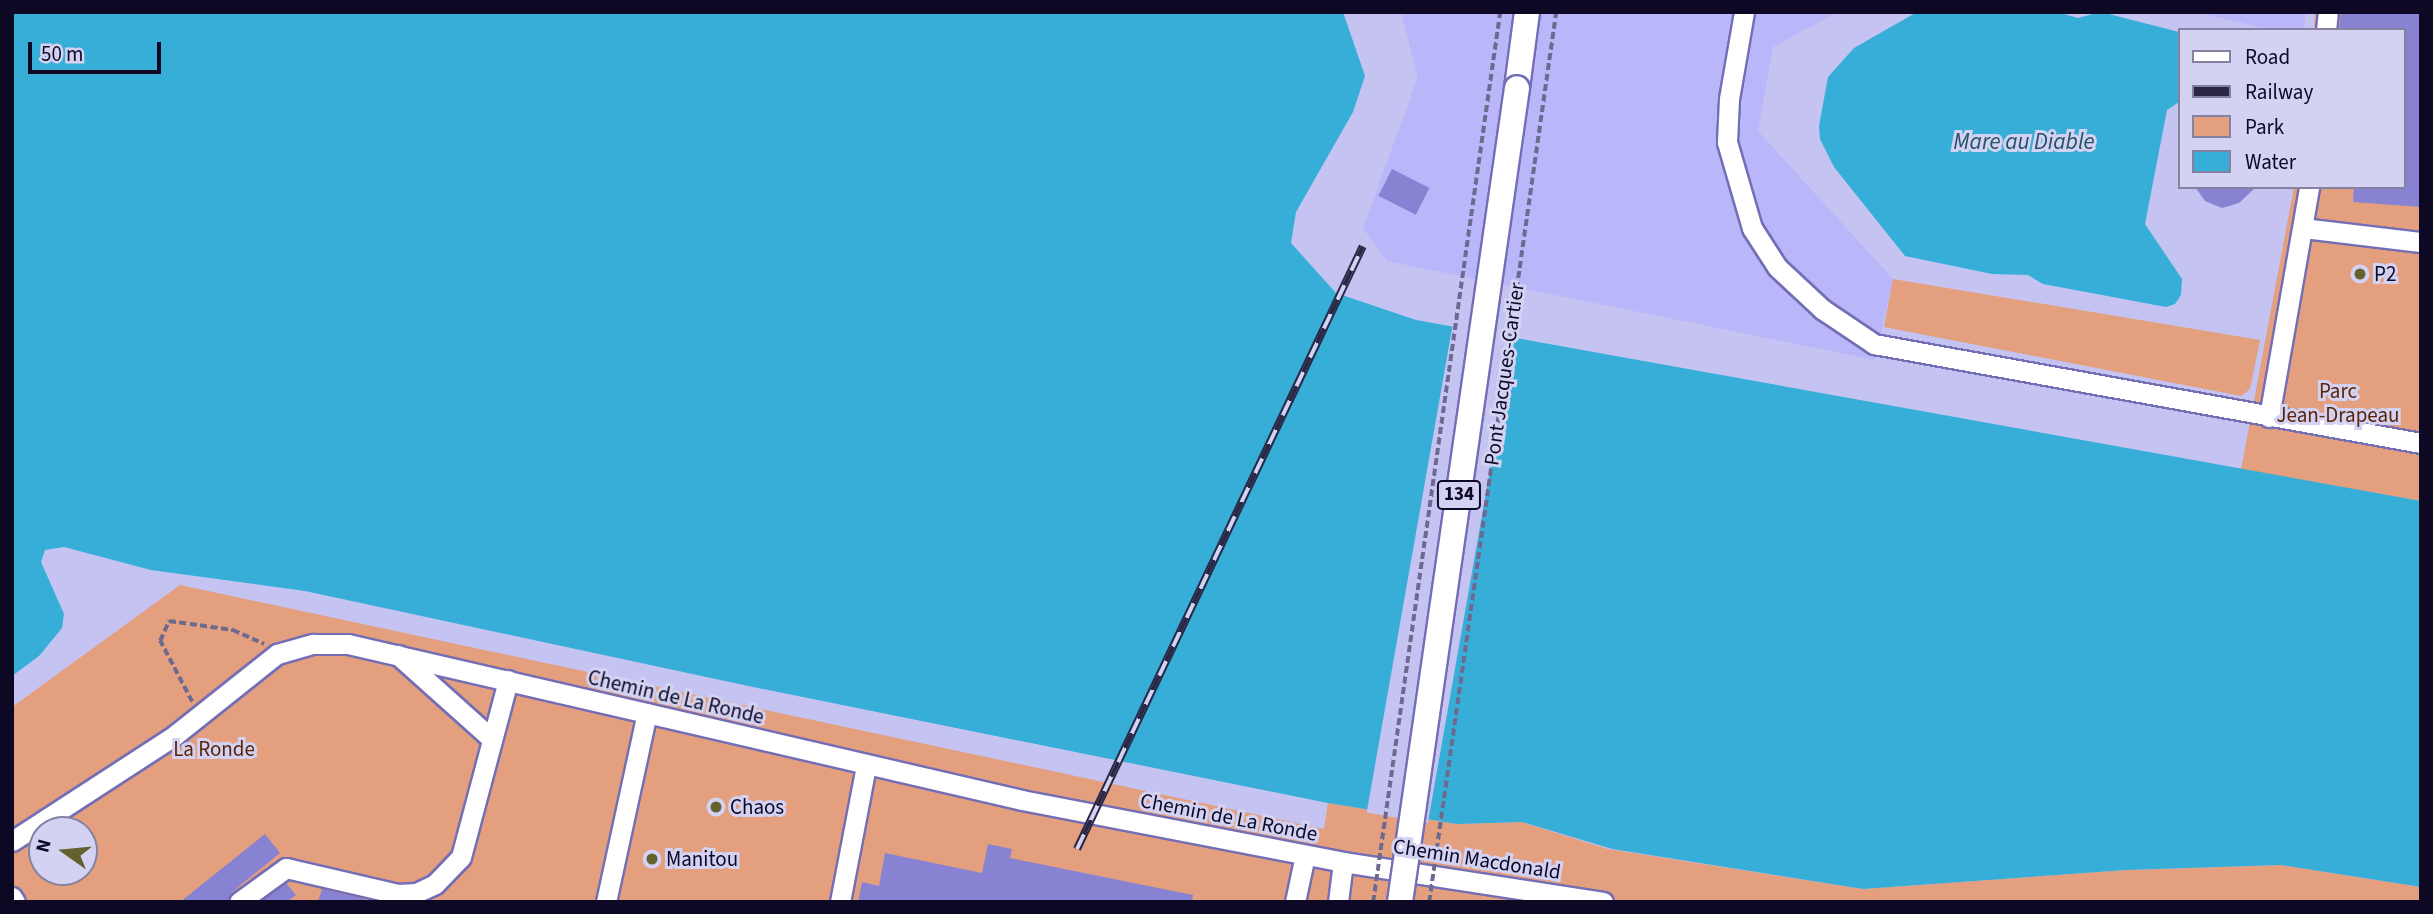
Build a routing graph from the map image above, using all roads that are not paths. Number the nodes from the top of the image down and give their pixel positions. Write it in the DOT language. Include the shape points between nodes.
graph roads {
  1 [pos="1527,12"];
  2 [pos="1744,12"];
  3 [pos="2309,189"];
  4 [pos="2303,228"];
  5 [pos="2421,242"];
  6 [pos="2269,417"];
  7 [pos="2421,443"];
  8 [pos="397,655"];
  9 [pos="508,680"];
  10 [pos="647,713"];
  11 [pos="492,739"];
  12 [pos="866,766"];
  13 [pos="12,841"];
  14 [pos="1305,855"];
  15 [pos="1343,862"];
  16 [pos="12,897"];
  17 [pos="15,902"];
  18 [pos="239,902"];
  19 [pos="606,902"];
  20 [pos="840,902"];
  21 [pos="1295,902"];
  22 [pos="1338,902"];
  23 [pos="1400,902"];
  24 [pos="1603,902"];
  1 -- 23 [label="main road, Pont Jacques-Cartier / 134, bridge"];
  2 -- 6 [label="street" via="1728,99 1727,142 1738,189 1752,228 1777,267 1822,309 1874,344"];
  3 -- 4 [label="street"];
  4 -- 5 [label="street"];
  4 -- 6 [label="street"];
  6 -- 7 [label="street"];
  8 -- 9 [label="street, Chemin de La Ronde"];
  8 -- 11 [label="street"];
  8 -- 13 [label="street, Chemin de La Ronde" via="348,644 313,644 277,654 200,715"];
  9 -- 10 [label="street, Chemin de La Ronde"];
  9 -- 11 [label="street"];
  10 -- 12 [label="street, Chemin de La Ronde"];
  10 -- 19 [label="street"];
  11 -- 18 [label="street" via="461,857 435,884 416,893 398,894 286,868"];
  12 -- 14 [label="street, Chemin de La Ronde"];
  12 -- 20 [label="street"];
  14 -- 15 [label="street, Chemin de La Ronde"];
  14 -- 21 [label="street"];
  15 -- 22 [label="street"];
  15 -- 24 [label="street, Chemin Macdonald"];
  16 -- 17 [label="street"];
}
